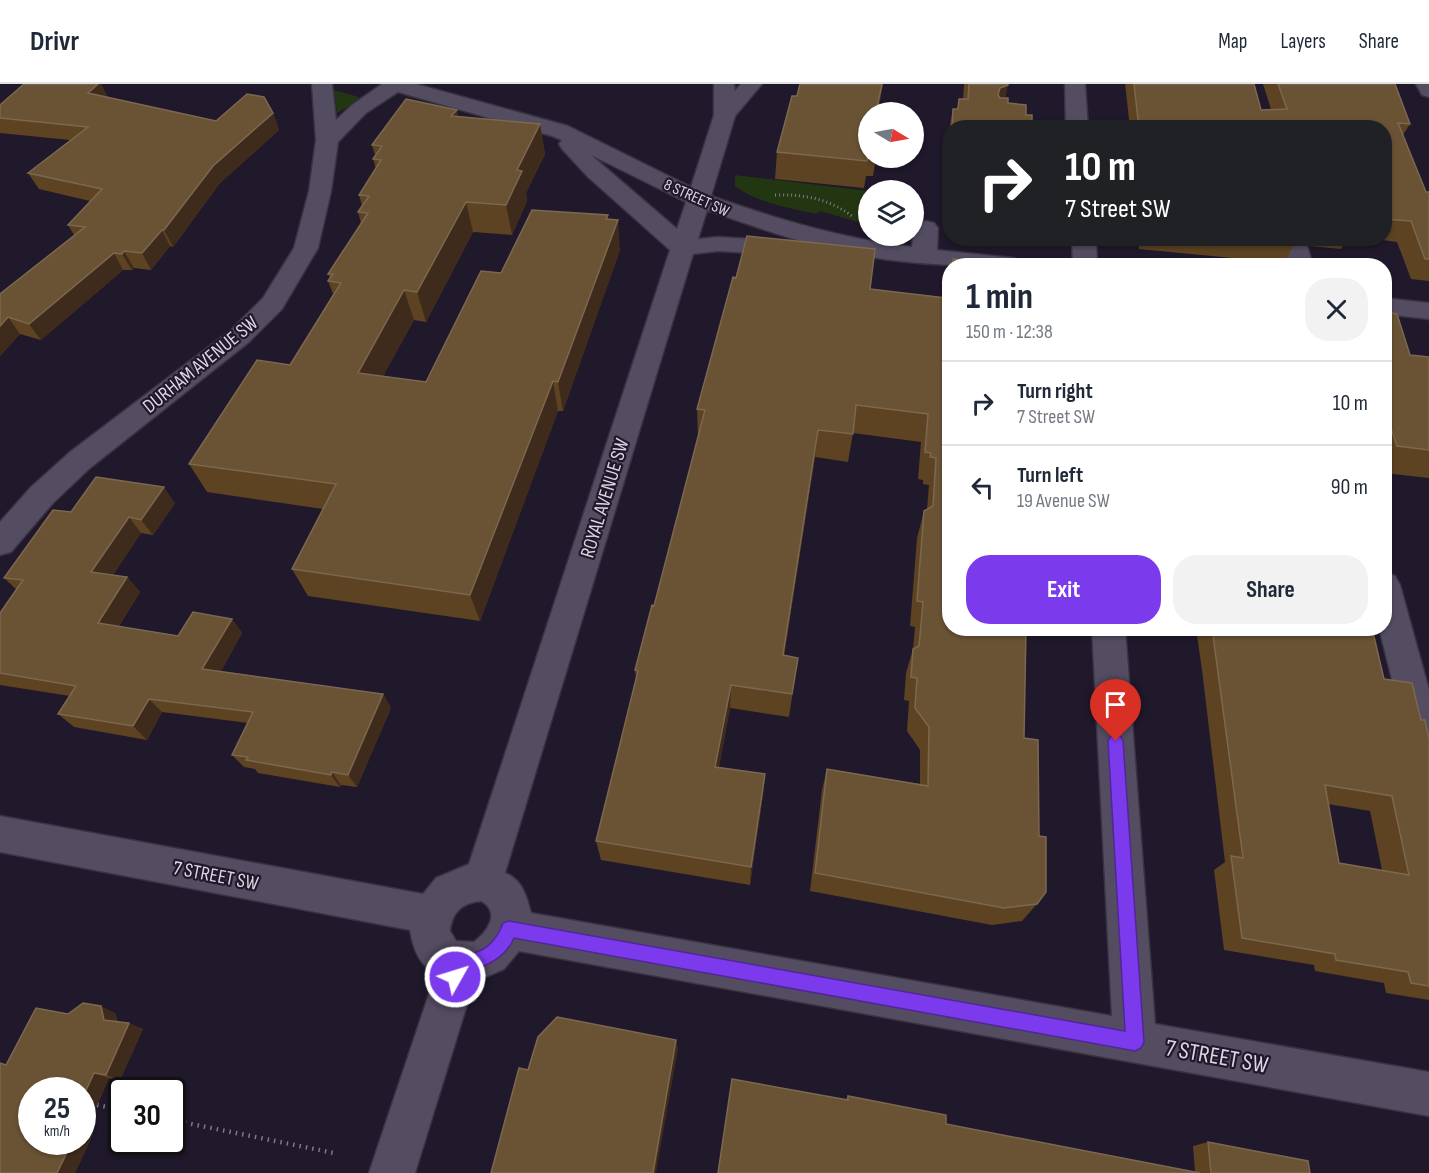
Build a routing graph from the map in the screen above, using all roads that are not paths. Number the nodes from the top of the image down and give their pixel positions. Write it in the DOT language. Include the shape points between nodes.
graph roads {
  1 [pos="322,84"];
  2 [pos="395,84"];
  3 [pos="724,84"];
  4 [pos="752,84"];
  5 [pos="1075,84"];
  6 [pos="1426,84"];
  7 [pos="1429,91"];
  8 [pos="725,115"];
  9 [pos="1077,120"];
  10 [pos="560,131"];
  11 [pos="327,140"];
  12 [pos="697,199"];
  13 [pos="926,228"];
  14 [pos="682,248"];
  15 [pos="865,249"];
  16 [pos="924,255"];
  17 [pos="948,258"];
  18 [pos="1392,307"];
  19 [pos="1429,311"];
  20 [pos="0,543"];
  21 [pos="1392,615"];
  22 [pos="1109,636"];
  23 [pos="1429,755"];
  24 [pos="0,834"];
  25 [pos="483,882"];
  26 [pos="432,915"];
  27 [pos="509,929"];
  28 [pos="460,962"];
  29 [pos="1135,1042"];
  30 [pos="1429,1094"];
  31 [pos="392,1173"];
  1 -- 11 [label="street, DURHAM AVENUE SW"];
  2 -- 10 [label="street, 8 STREET SW"];
  2 -- 11 [label="street" via="359,109"];
  3 -- 8 [label="street, ROYAL AVENUE SW"];
  4 -- 8 [label="street, ROYAL AVENUE SW"];
  5 -- 9 [label="street"];
  6 -- 7 [label="street"];
  8 -- 12 [label="street, ROYAL AVENUE SW"];
  10 -- 12 [label="street, 8 STREET SW"];
  10 -- 14 [label="street" via="584,163 662,226"];
  11 -- 20 [label="street, DURHAM AVENUE SW" via="306,248 273,303 240,336 80,460 42,495"];
  12 -- 14 [label="street, ROYAL AVENUE SW"];
  12 -- 15 [label="street, 8 STREET SW" via="765,223"];
  13 -- 16 [label="street"];
  14 -- 15 [label="street" via="718,244"];
  14 -- 25 [label="street, ROYAL AVENUE SW"];
  15 -- 16 [label="street, 8 STREET SW"];
  16 -- 17 [label="street, 8 STREET SW"];
  18 -- 19 [label="street"];
  21 -- 23 [label="street"];
  22 -- 29 [label="street"];
  24 -- 26 [label="street, 7 STREET SW"];
  25 -- 26 [label="street" via="466,883 447,892"];
  25 -- 27 [label="street" via="499,889 510,904"];
  26 -- 28 [label="street" via="430,929 436,947 446,957"];
  27 -- 28 [label="street" via="495,951 476,961"];
  27 -- 29 [label="street, 7 STREET SW"];
  28 -- 31 [label="street"];
  29 -- 30 [label="street, 7 STREET SW"];
}
